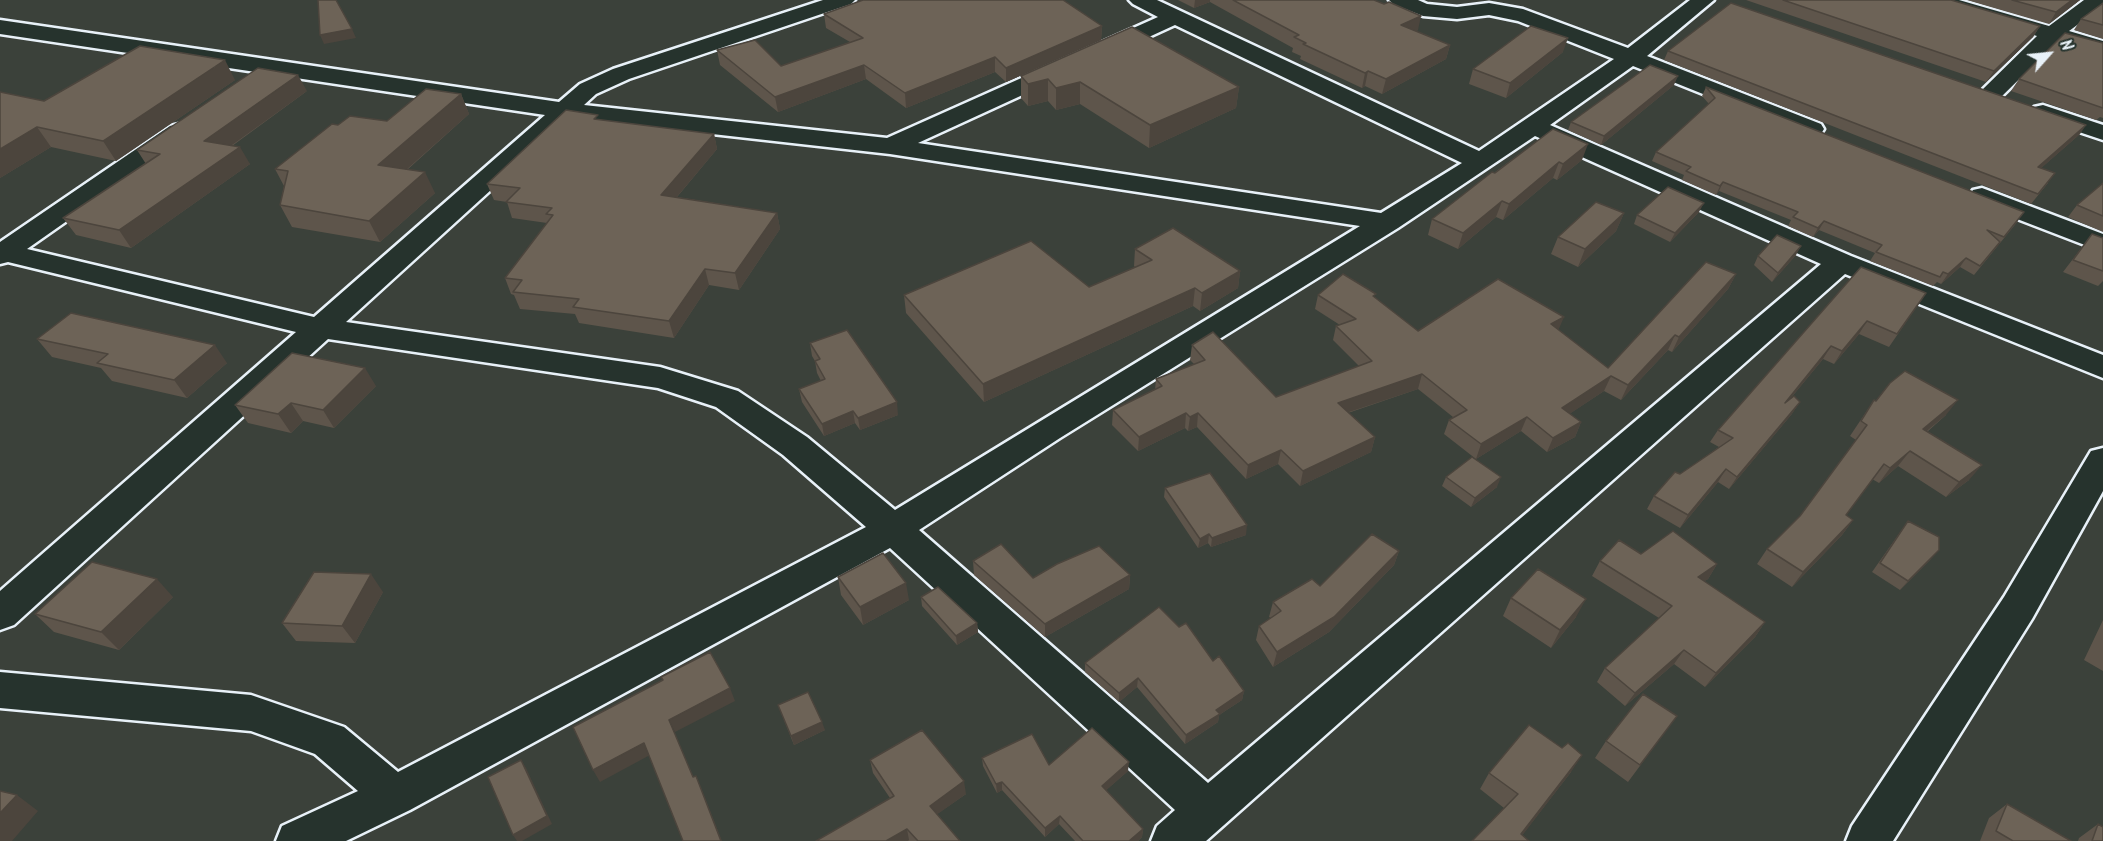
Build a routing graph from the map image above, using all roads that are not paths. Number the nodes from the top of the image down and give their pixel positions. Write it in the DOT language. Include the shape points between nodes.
graph roads {
  1 [pos="844,0"];
  2 [pos="1140,0"];
  3 [pos="1400,0"];
  4 [pos="1936,0"];
  5 [pos="2098,0"];
  6 [pos="1716,1"];
  7 [pos="1175,17"];
  8 [pos="0,27"];
  9 [pos="2053,33"];
  10 [pos="2103,48"];
  11 [pos="1631,57"];
  12 [pos="270,69"];
  13 [pos="1969,87"];
  14 [pos="242,88"];
  15 [pos="1991,94"];
  16 [pos="562,110"];
  17 [pos="194,120"];
  18 [pos="1534,127"];
  19 [pos="2103,133"];
  20 [pos="1828,135"];
  21 [pos="890,146"];
  22 [pos="1481,162"];
  23 [pos="1960,187"];
  24 [pos="1388,222"];
  25 [pos="2103,243"];
  26 [pos="2,252"];
  27 [pos="1841,262"];
  28 [pos="320,328"];
  29 [pos="2103,367"];
  30 [pos="2103,460"];
  31 [pos="893,529"];
  32 [pos="0,614"];
  33 [pos="0,690"];
  34 [pos="396,796"];
  35 [pos="1207,810"];
  36 [pos="298,841"];
  37 [pos="1173,841"];
  38 [pos="1868,841"];
  1 -- 16 [label="street" via="621,74 588,89"];
  2 -- 7 [label="street"];
  3 -- 11 [label="street" via="1423,10 1458,13 1489,9 1523,15"];
  4 -- 9 [label="street"];
  5 -- 9 [label="street"];
  6 -- 11 [label="street"];
  7 -- 21 [label="street"];
  7 -- 22 [label="street"];
  8 -- 12 [label="street"];
  9 -- 10 [label="street"];
  9 -- 15 [label="street"];
  11 -- 18 [label="street"];
  11 -- 20 [label="street"];
  12 -- 14 [label="street"];
  12 -- 16 [label="street"];
  13 -- 15 [label="street"];
  15 -- 19 [label="street"];
  16 -- 21 [label="street"];
  16 -- 28 [label="street"];
  17 -- 26 [label="street"];
  18 -- 22 [label="street"];
  18 -- 27 [label="street"];
  21 -- 24 [label="street"];
  22 -- 24 [label="street"];
  23 -- 25 [label="street"];
  24 -- 31 [label="street"];
  26 -- 28 [label="street"];
  27 -- 29 [label="street"];
  27 -- 35 [label="street"];
  28 -- 31 [label="street" via="660,378 727,399 795,446"];
  28 -- 32 [label="street"];
  30 -- 38 [label="street" via="2018,608"];
  31 -- 34 [label="street"];
  31 -- 35 [label="street"];
  33 -- 34 [label="street" via="251,713 329,740"];
  34 -- 36 [label="street"];
  35 -- 37 [label="street"];
}
